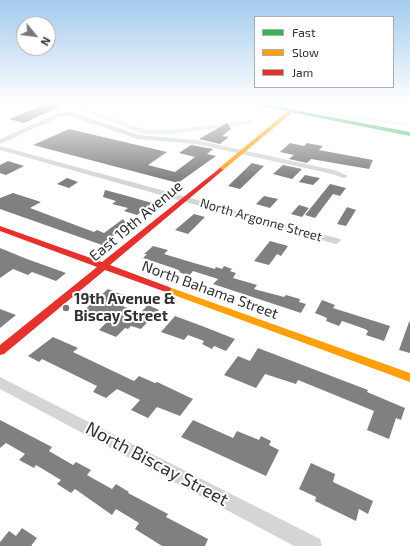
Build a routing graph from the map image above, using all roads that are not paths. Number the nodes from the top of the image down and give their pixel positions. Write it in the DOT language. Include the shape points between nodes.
graph roads {
  1 [pos="28,129"];
  2 [pos="117,129"];
  3 [pos="268,129"];
  4 [pos="385,129"];
  5 [pos="0,134"];
  6 [pos="410,134"];
  7 [pos="12,137"];
  8 [pos="0,142"];
  9 [pos="0,148"];
  10 [pos="240,151"];
  11 [pos="344,176"];
  12 [pos="184,198"];
  13 [pos="0,228"];
  14 [pos="336,241"];
  15 [pos="104,266"];
  16 [pos="0,351"];
  17 [pos="410,378"];
  18 [pos="0,382"];
  19 [pos="313,546"];
  1 -- 7 [label="street"];
  2 -- 10 [label="street" via="138,137 189,140"];
  3 -- 10 [label="street, East 19th Avenue"];
  4 -- 6 [label="street"];
  5 -- 7 [label="street"];
  7 -- 8 [label="street"];
  9 -- 12 [label="street, North Argonne Street"];
  10 -- 11 [label="street"];
  10 -- 12 [label="street, East 19th Avenue"];
  12 -- 14 [label="street, North Argonne Street"];
  12 -- 15 [label="street, East 19th Avenue"];
  13 -- 15 [label="street, North Bahama Street"];
  15 -- 16 [label="street, East 19th Avenue"];
  15 -- 17 [label="street, North Bahama Street"];
  18 -- 19 [label="street, North Biscay Street"];
}
